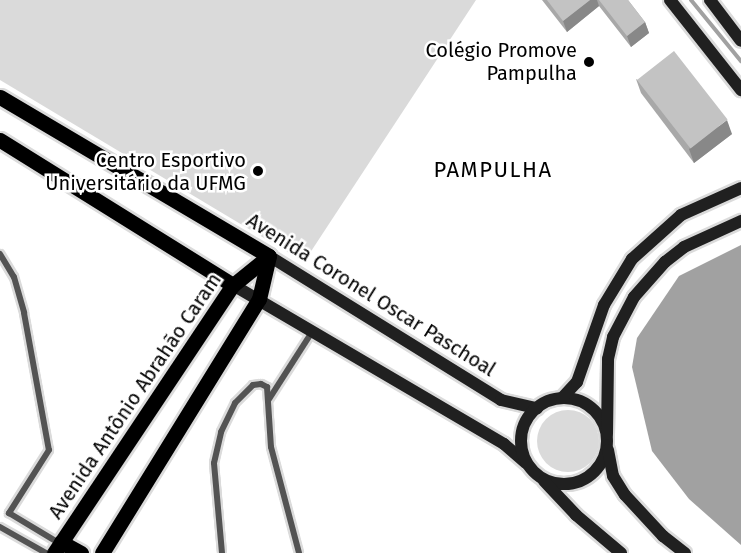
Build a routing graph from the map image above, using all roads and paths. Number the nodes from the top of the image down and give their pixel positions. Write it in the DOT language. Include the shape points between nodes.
graph roads {
  1 [pos="670,0"];
  2 [pos="710,0"];
  3 [pos="741,41"];
  4 [pos="741,90"];
  5 [pos="0,97"];
  6 [pos="0,140"];
  7 [pos="741,188"];
  8 [pos="741,221"];
  9 [pos="0,254"];
  10 [pos="269,256"];
  11 [pos="233,285"];
  12 [pos="259,299"];
  13 [pos="312,332"];
  14 [pos="562,398"];
  15 [pos="269,400"];
  16 [pos="537,408"];
  17 [pos="607,434"];
  18 [pos="607,448"];
  19 [pos="526,463"];
  20 [pos="541,478"];
  21 [pos="0,527"];
  22 [pos="58,546"];
  23 [pos="46,553"];
  24 [pos="81,553"];
  25 [pos="102,553"];
  26 [pos="222,553"];
  27 [pos="299,553"];
  28 [pos="621,553"];
  29 [pos="685,553"];
  1 -- 4 [label="street"];
  2 -- 3 [label="street"];
  5 -- 10 [label="main road, Avenida Coronel Oscar Paschoal"];
  6 -- 11 [label="main road"];
  7 -- 14 [label="street" via="681,215 632,259 604,305 577,382"];
  8 -- 17 [label="street" via="684,246 634,297 608,359"];
  9 -- 22 [label="lane" via="14,277 24,312 49,450 9,513"];
  10 -- 11 [label="main road, Avenida Antônio Abrahão Caram"];
  10 -- 12 [label="main road"];
  10 -- 16 [label="street, Avenida Coronel Oscar Paschoal" via="501,400"];
  11 -- 12 [label="street"];
  11 -- 22 [label="main road, Avenida Antônio Abrahão Caram"];
  12 -- 13 [label="street"];
  12 -- 25 [label="main road"];
  13 -- 15 [label="lane"];
  13 -- 19 [label="street" via="504,444"];
  14 -- 16 [label="street"];
  14 -- 17 [label="street" via="587,404 604,422"];
  15 -- 26 [label="lane" via="267,387 253,385 236,403 221,432 214,463"];
  15 -- 27 [label="lane" via="271,447"];
  16 -- 19 [label="street" via="522,433"];
  17 -- 18 [label="street"];
  18 -- 20 [label="street" via="598,468 582,481 568,485"];
  18 -- 29 [label="street" via="613,476 625,495 663,537"];
  19 -- 20 [label="street"];
  20 -- 28 [label="street" via="576,516"];
  21 -- 23 [label="lane"];
  22 -- 24 [label="main road"];
}
